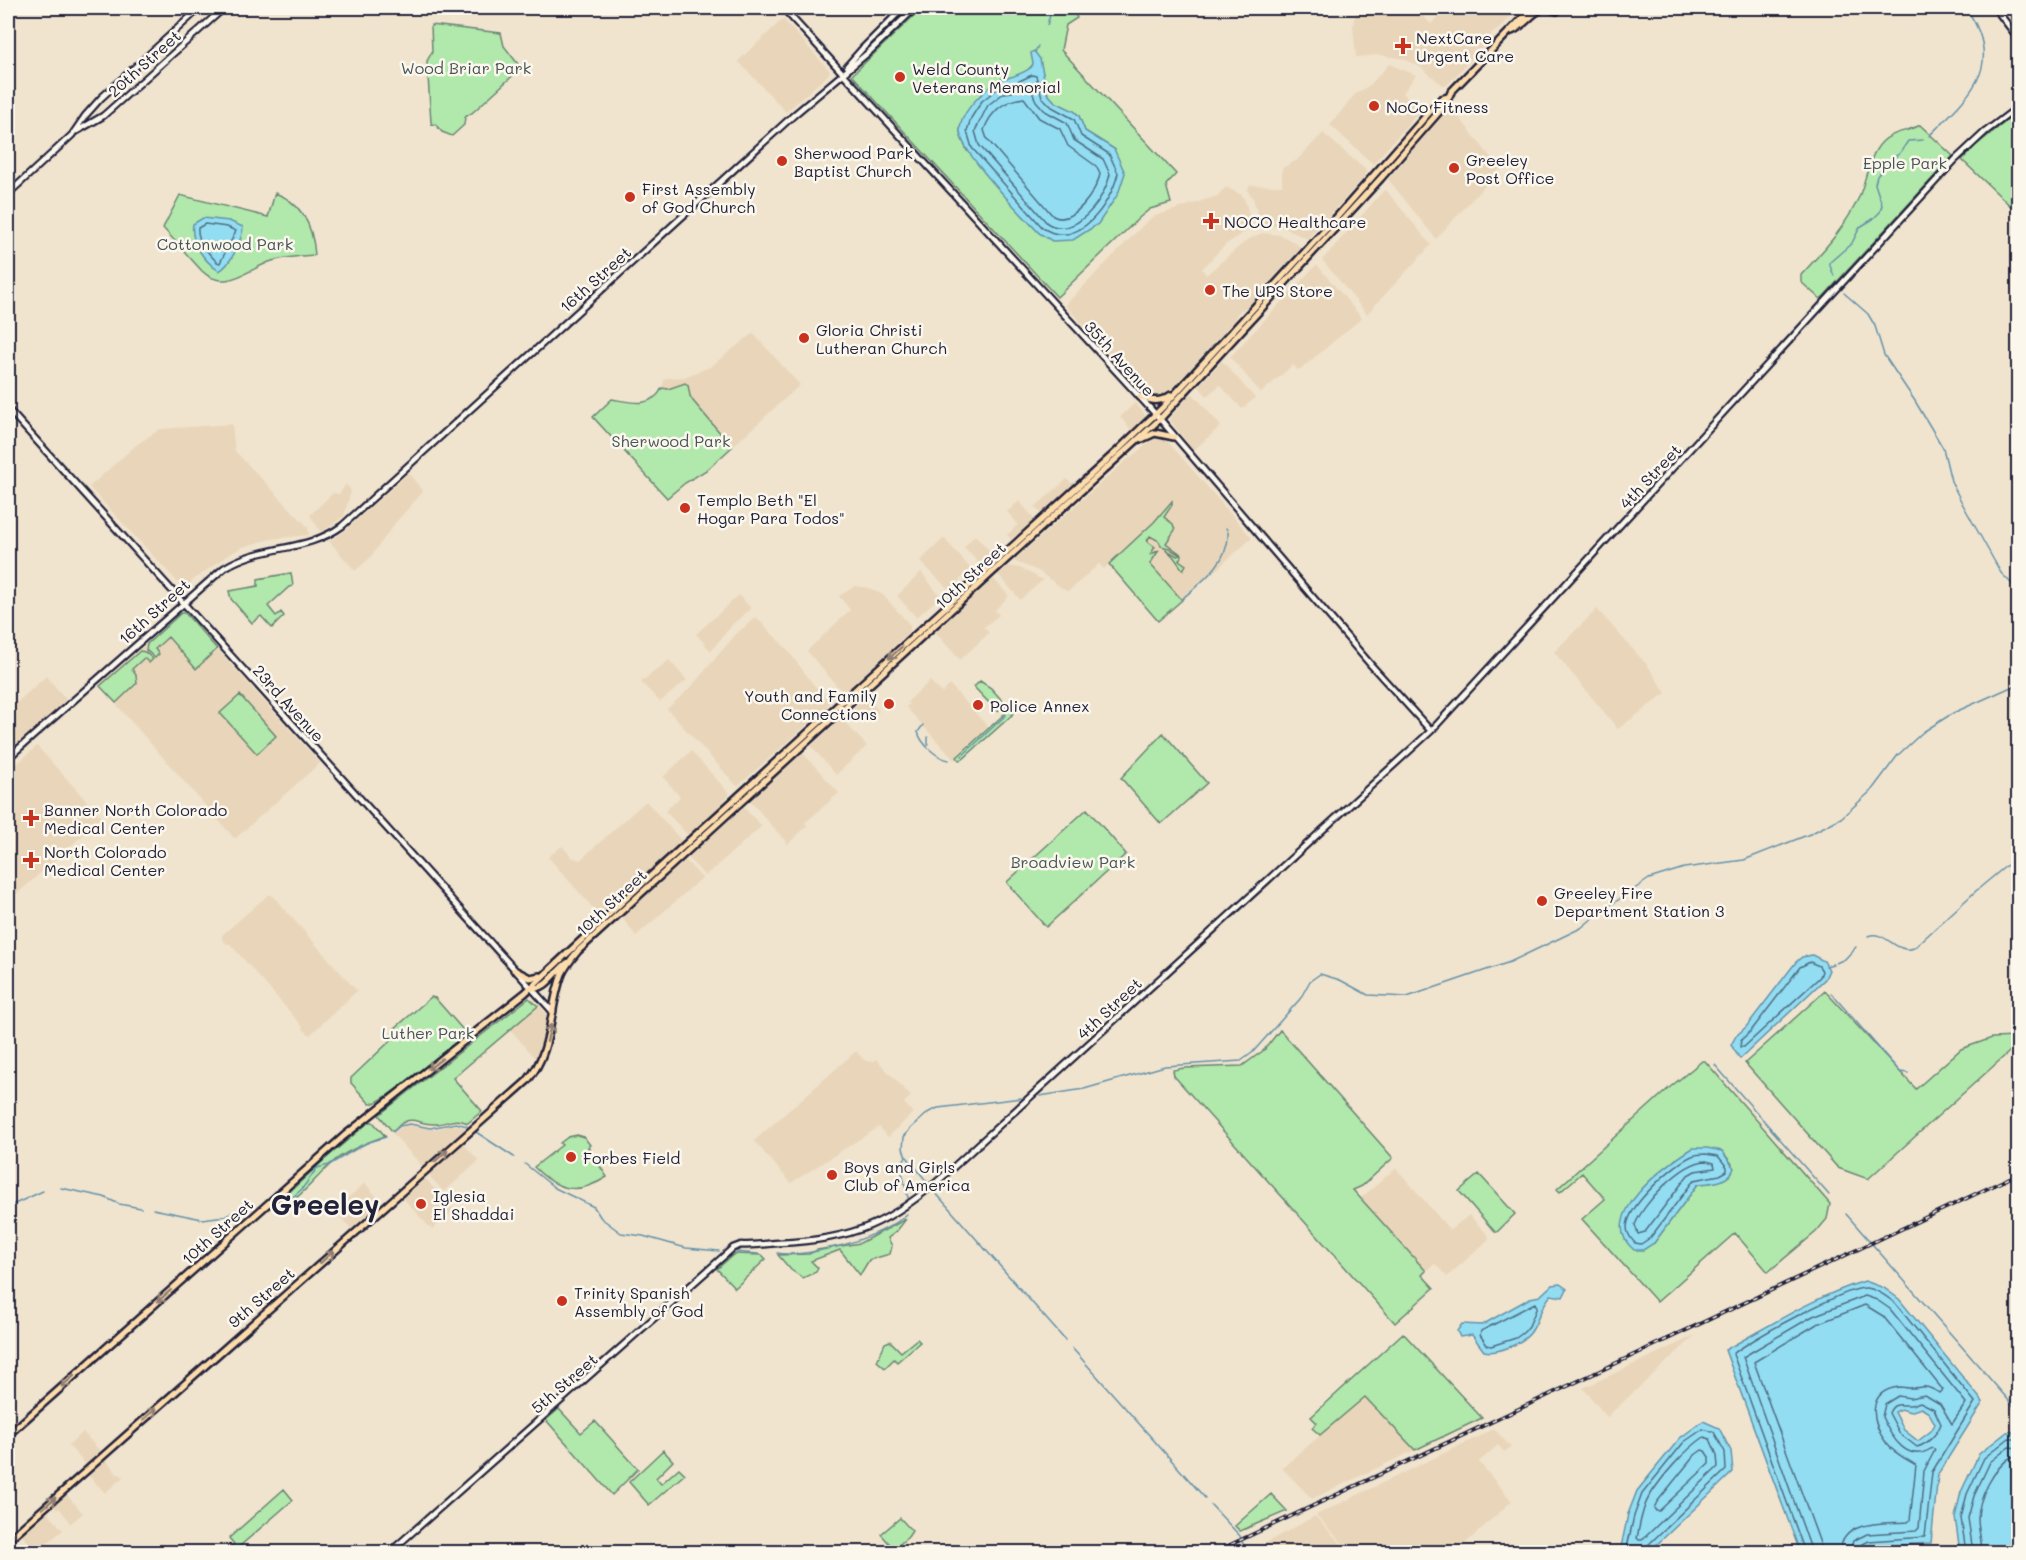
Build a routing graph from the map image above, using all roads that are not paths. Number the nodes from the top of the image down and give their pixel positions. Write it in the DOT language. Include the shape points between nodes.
graph roads {
  1 [pos="200,8"];
  2 [pos="224,8"];
  3 [pos="783,8"];
  4 [pos="903,8"];
  5 [pos="915,8"];
  6 [pos="1532,8"];
  7 [pos="1545,8"];
  8 [pos="1995,8"];
  9 [pos="1559,11"];
  10 [pos="1507,33"];
  11 [pos="2019,38"];
  12 [pos="842,73"];
  13 [pos="1448,97"];
  14 [pos="2019,107"];
  15 [pos="76,131"];
  16 [pos="8,194"];
  17 [pos="1177,391"];
  18 [pos="1140,397"];
  19 [pos="8,409"];
  20 [pos="1157,417"];
  21 [pos="1174,437"];
  22 [pos="1133,444"];
  23 [pos="1101,466"];
  24 [pos="1079,485"];
  25 [pos="1086,487"];
  26 [pos="1064,507"];
  27 [pos="1007,551"];
  28 [pos="992,573"];
  29 [pos="982,574"];
  30 [pos="967,596"];
  31 [pos="182,602"];
  32 [pos="1431,731"];
  33 [pos="8,758"];
  34 [pos="618,906"];
  35 [pos="613,919"];
  36 [pos="563,961"];
  37 [pos="514,970"];
  38 [pos="530,988"];
  39 [pos="553,1013"];
  40 [pos="532,1075"];
  41 [pos="759,1244"];
  42 [pos="8,1435"];
  43 [pos="8,1540"];
  44 [pos="390,1552"];
  1 -- 15 [label="main road, 20th Street" via="101,98"];
  2 -- 15 [label="main road, 20th Street" via="103,117"];
  3 -- 12 [label="main road, 35th Avenue"];
  4 -- 12 [label="main road, 16th Street"];
  5 -- 12 [label="main road, 16th Street"];
  6 -- 10 [label="main road, 10th Street"];
  7 -- 9 [label="main road"];
  7 -- 10 [label="main road" via="1522,27"];
  8 -- 11 [label="main road"];
  10 -- 13 [label="main road, 10th Street"];
  12 -- 18 [label="main road, 35th Avenue"];
  12 -- 31 [label="main road, 16th Street" via="341,527 309,543 243,557 215,573"];
  13 -- 17 [label="main road, 10th Street" via="1441,99"];
  13 -- 20 [label="main road, 10th Street" via="1381,178"];
  14 -- 32 [label="main road, 4th Street" via="1967,147"];
  15 -- 16 [label="main road, 20th Street"];
  17 -- 18 [label="main road" via="1160,401"];
  17 -- 20 [label="main road, 10th Street"];
  18 -- 20 [label="main road, 35th Avenue"];
  19 -- 31 [label="main road, 23rd Avenue"];
  20 -- 21 [label="main road, 35th Avenue"];
  20 -- 22 [label="main road, 10th Street"];
  20 -- 23 [label="main road, 10th Street"];
  21 -- 22 [label="main road" via="1155,433"];
  21 -- 32 [label="main road, 35th Avenue"];
  22 -- 25 [label="main road, 10th Street"];
  23 -- 24 [label="main road, 10th Street"];
  23 -- 25 [label="main road"];
  24 -- 26 [label="main road"];
  24 -- 27 [label="main road, 10th Street"];
  25 -- 26 [label="main road, 10th Street"];
  26 -- 28 [label="main road, 10th Street"];
  27 -- 28 [label="main road"];
  27 -- 29 [label="main road, 10th Street"];
  28 -- 30 [label="main road, 10th Street"];
  29 -- 30 [label="main road"];
  29 -- 34 [label="main road, 10th Street, one-way"];
  30 -- 35 [label="main road, 10th Street"];
  31 -- 33 [label="main road, 16th Street"];
  31 -- 37 [label="main road, 23rd Avenue"];
  32 -- 41 [label="main road, 4th Street" via="1119,1018 902,1210 866,1228 834,1237"];
  34 -- 35 [label="main road"];
  34 -- 36 [label="main road, 10th Street"];
  35 -- 36 [label="main road, 10th Street"];
  36 -- 37 [label="main road" via="554,963 536,978"];
  36 -- 38 [label="main road, 10th Street" via="548,982"];
  36 -- 39 [label="main road, 10th Street"];
  37 -- 38 [label="main road, 23rd Avenue"];
  38 -- 39 [label="main road, 23rd Avenue"];
  38 -- 42 [label="main road, 10th Street, one-way" via="337,1142"];
  40 -- 39 [label="main road, 10th Street, one-way" via="548,1041"];
  43 -- 40 [label="main road, 9th Street, one-way"];
  41 -- 44 [label="main road, 5th Street" via="731,1250"];
}
